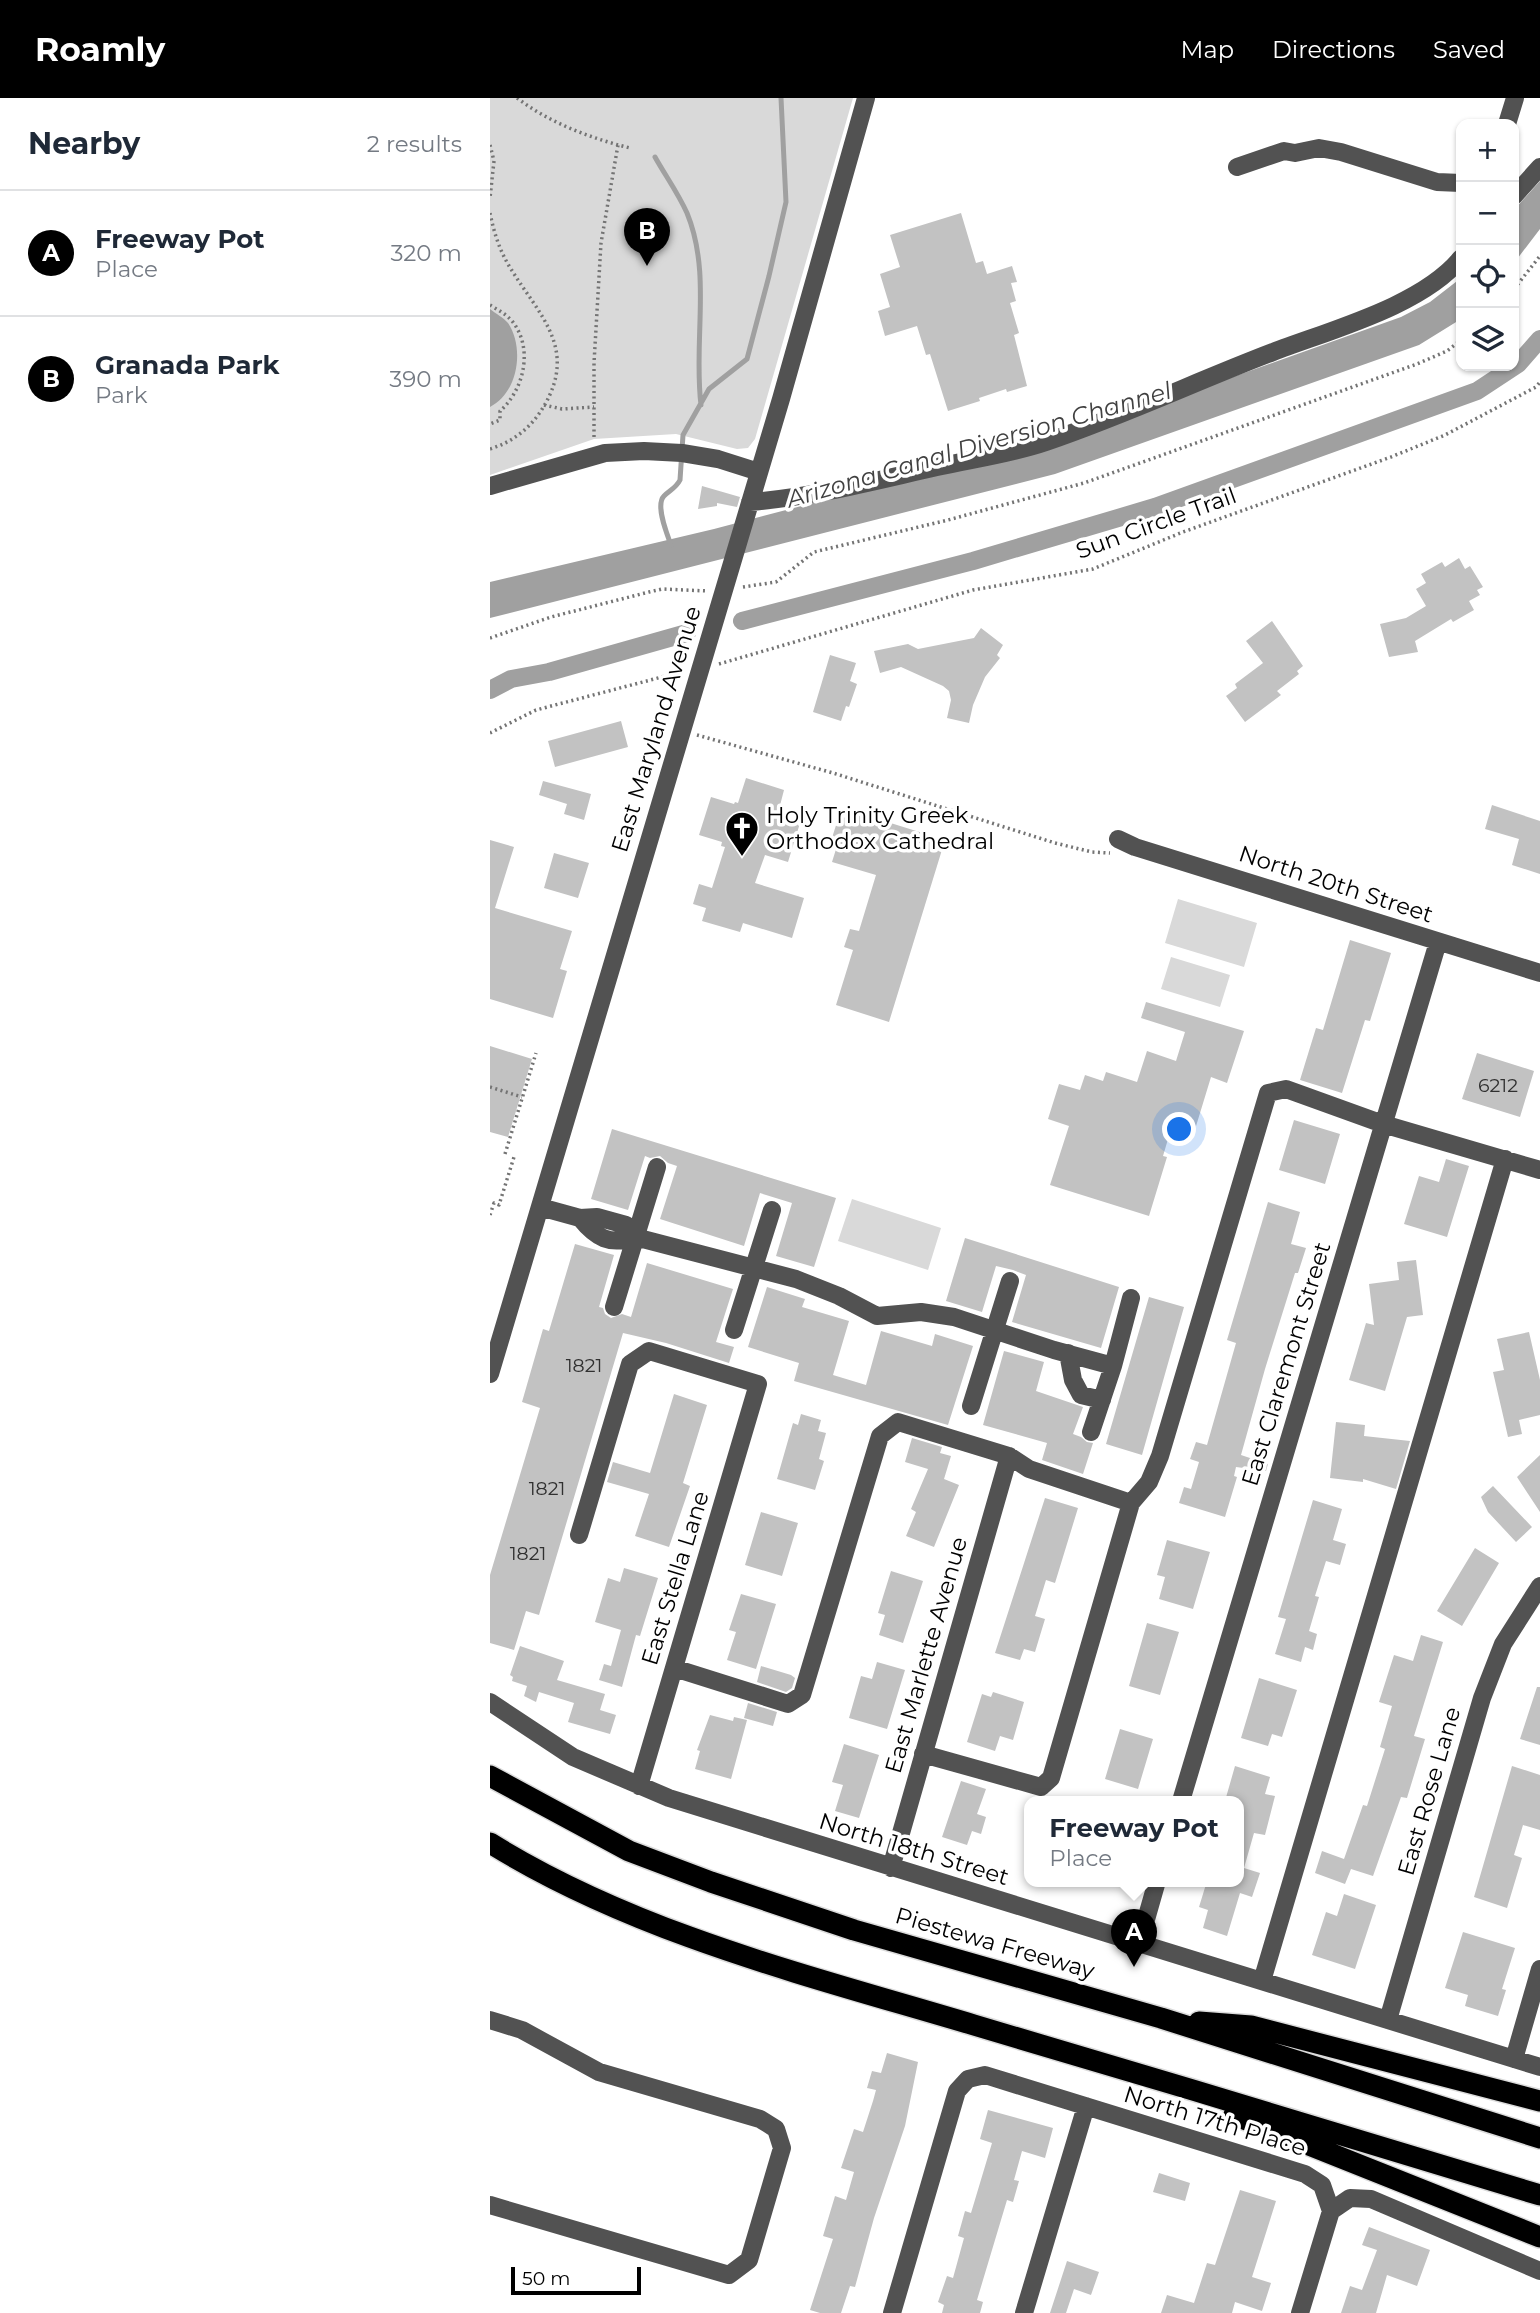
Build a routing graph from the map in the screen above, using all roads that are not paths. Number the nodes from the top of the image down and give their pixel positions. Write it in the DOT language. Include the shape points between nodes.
graph roads {
  1 [pos="866,98"];
  2 [pos="1515,98"];
  3 [pos="1509,119"];
  4 [pos="1540,167"];
  5 [pos="1239,172"];
  6 [pos="1456,183"];
  7 [pos="1519,190"];
  8 [pos="1456,264"];
  9 [pos="759,472"];
  10 [pos="490,486"];
  11 [pos="747,511"];
  12 [pos="1118,839"];
  13 [pos="1437,942"];
  14 [pos="1540,973"];
  15 [pos="1383,1124"];
  16 [pos="1505,1159"];
  17 [pos="657,1167"];
  18 [pos="1540,1170"];
  19 [pos="540,1207"];
  20 [pos="772,1210"];
  21 [pos="635,1237"];
  22 [pos="753,1268"];
  23 [pos="1010,1282"];
  24 [pos="1131,1297"];
  25 [pos="614,1307"];
  26 [pos="734,1330"];
  27 [pos="995,1330"];
  28 [pos="1068,1353"];
  29 [pos="1113,1366"];
  30 [pos="490,1374"];
  31 [pos="1102,1400"];
  32 [pos="971,1406"];
  33 [pos="1091,1432"];
  34 [pos="1009,1456"];
  35 [pos="1131,1503"];
  36 [pos="579,1535"];
  37 [pos="1540,1586"];
  38 [pos="674,1668"];
  39 [pos="490,1702"];
  40 [pos="923,1754"];
  41 [pos="490,1776"];
  42 [pos="639,1786"];
  43 [pos="1182,1796"];
  44 [pos="490,1843"];
  45 [pos="891,1868"];
  46 [pos="1155,1887"];
  47 [pos="1139,1944"];
  48 [pos="1540,1969"];
  49 [pos="1262,1982"];
  50 [pos="1161,2018"];
  51 [pos="490,2020"];
  52 [pos="1388,2020"];
  53 [pos="1514,2059"];
  54 [pos="1540,2067"];
  55 [pos="1156,2079"];
  56 [pos="1540,2101"];
  57 [pos="1086,2106"];
  58 [pos="1540,2138"];
  59 [pos="1540,2194"];
  60 [pos="490,2205"];
  61 [pos="1331,2211"];
  62 [pos="1540,2237"];
  63 [pos="1540,2271"];
  64 [pos="892,2313"];
  65 [pos="1024,2313"];
  66 [pos="1300,2313"];
  1 -- 9 [label="street, East Maryland Avenue"];
  2 -- 3 [label="street"];
  4 -- 7 [label="street"];
  5 -- 6 [label="street" via="1284,151 1320,148 1437,182"];
  8 -- 11 [label="street" via="1407,300 1043,443"];
  9 -- 10 [label="street" via="682,453 605,453"];
  9 -- 11 [label="street, East Maryland Avenue"];
  11 -- 19 [label="street, East Maryland Avenue"];
  12 -- 13 [label="street, North 20th Street"];
  13 -- 14 [label="street, North 20th Street"];
  13 -- 15 [label="street, East Claremont Street"];
  15 -- 16 [label="street"];
  15 -- 35 [label="street" via="1286,1089 1268,1093 1160,1456 1149,1482"];
  15 -- 43 [label="street, East Claremont Street"];
  16 -- 18 [label="street"];
  16 -- 49 [label="street"];
  17 -- 21 [label="street"];
  19 -- 21 [label="street" via="626,1225"];
  19 -- 30 [label="street, East Maryland Avenue"];
  20 -- 22 [label="street"];
  21 -- 22 [label="street"];
  21 -- 25 [label="street"];
  22 -- 26 [label="street"];
  22 -- 27 [label="street" via="839,1296 877,1316 921,1312"];
  23 -- 27 [label="street"];
  24 -- 29 [label="street"];
  27 -- 28 [label="street"];
  27 -- 32 [label="street"];
  28 -- 29 [label="street"];
  28 -- 31 [label="street" via="1073,1380 1082,1395"];
  29 -- 31 [label="street"];
  31 -- 33 [label="street"];
  34 -- 35 [label="street" via="1029,1469"];
  34 -- 38 [label="street" via="898,1422 880,1436 802,1695 788,1704"];
  34 -- 40 [label="street, East Marlette Avenue"];
  35 -- 40 [label="street" via="1051,1778 1041,1787"];
  36 -- 38 [label="street, East Stella Lane" via="630,1364 649,1351 758,1384"];
  37 -- 52 [label="street, East Rose Lane" via="1503,1644 1482,1698"];
  38 -- 42 [label="street, East Stella Lane"];
  39 -- 42 [label="street, North 18th Street" via="573,1757"];
  40 -- 45 [label="street, East Marlette Avenue"];
  41 -- 50 [label="highway, Piestewa Freeway" via="629,1851 711,1882 854,1930"];
  42 -- 45 [label="street, North 18th Street"];
  44 -- 55 [label="highway" via="680,1935"];
  45 -- 47 [label="street, North 18th Street"];
  46 -- 47 [label="street"];
  47 -- 49 [label="street, North 18th Street"];
  48 -- 53 [label="street"];
  49 -- 52 [label="street, North 18th Street"];
  50 -- 56 [label="highway" via="1251,2026"];
  50 -- 58 [label="highway, Piestewa Freeway"];
  51 -- 60 [label="street" via="523,2030 599,2072 760,2119 776,2129 782,2148 749,2260 729,2275"];
  52 -- 53 [label="street, North 18th Street"];
  53 -- 54 [label="street, North 18th Street"];
  55 -- 59 [label="highway"];
  55 -- 62 [label="highway"];
  57 -- 61 [label="street, North 17th Place" via="1305,2174 1322,2185"];
  57 -- 64 [label="street, North 17th Place" via="985,2075 968,2079 957,2091"];
  57 -- 65 [label="street"];
  61 -- 63 [label="street" via="1350,2198 1371,2199"];
  61 -- 66 [label="street"];
}
